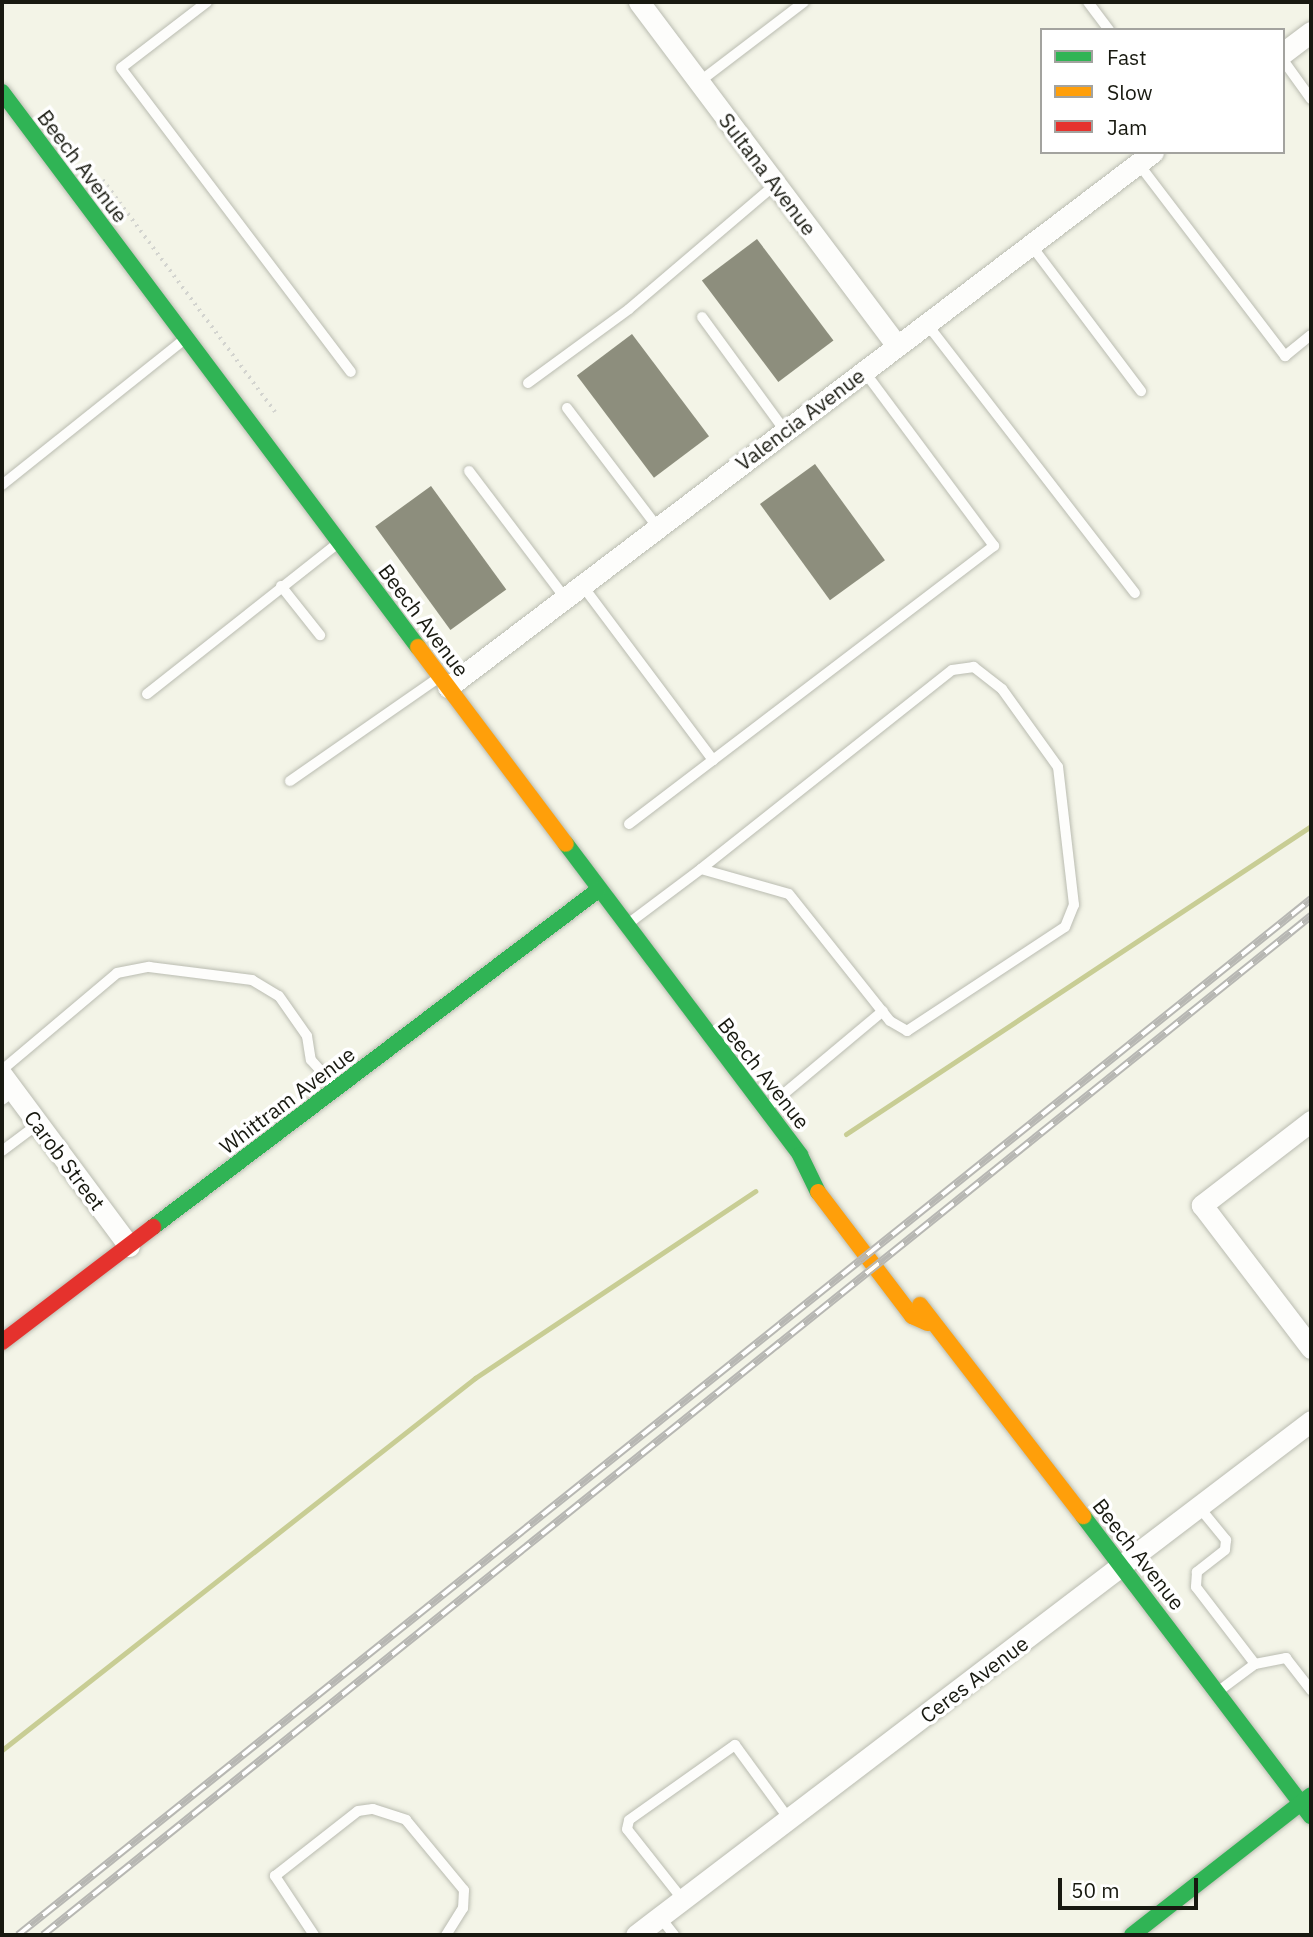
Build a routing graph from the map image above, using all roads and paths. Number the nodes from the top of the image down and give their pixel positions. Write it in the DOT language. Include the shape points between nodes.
graph roads {
  1 [pos="207,2"];
  2 [pos="639,2"];
  3 [pos="804,2"];
  4 [pos="1088,2"];
  5 [pos="1107,28"];
  6 [pos="1311,32"];
  7 [pos="1285,52"];
  8 [pos="1285,63"];
  9 [pos="699,82"];
  10 [pos="2,92"];
  11 [pos="1311,99"];
  12 [pos="1145,158"];
  13 [pos="103,180"];
  14 [pos="776,184"];
  15 [pos="1031,245"];
  16 [pos="702,317"];
  17 [pos="927,324"];
  18 [pos="1311,335"];
  19 [pos="185,339"];
  20 [pos="897,346"];
  21 [pos="864,371"];
  22 [pos="351,372"];
  23 [pos="528,383"];
  24 [pos="1141,391"];
  25 [pos="567,408"];
  26 [pos="284,425"];
  27 [pos="785,431"];
  28 [pos="469,471"];
  29 [pos="2,485"];
  30 [pos="657,528"];
  31 [pos="339,542"];
  32 [pos="281,586"];
  33 [pos="573,592"];
  34 [pos="1135,593"];
  35 [pos="320,635"];
  36 [pos="444,681"];
  37 [pos="147,694"];
  38 [pos="713,760"];
  39 [pos="290,781"];
  40 [pos="629,824"];
  41 [pos="701,869"];
  42 [pos="597,891"];
  43 [pos="624,926"];
  44 [pos="883,1012"];
  45 [pos="5,1084"];
  46 [pos="337,1089"];
  47 [pos="765,1110"];
  48 [pos="1311,1121"];
  49 [pos="38,1124"];
  50 [pos="2,1151"];
  51 [pos="129,1246"];
  52 [pos="2,1342"];
  53 [pos="1311,1348"];
  54 [pos="1311,1421"];
  55 [pos="1199,1507"];
  56 [pos="1123,1566"];
  57 [pos="1255,1664"];
  58 [pos="1311,1690"];
  59 [pos="1218,1692"];
  60 [pos="1306,1799"];
  61 [pos="1311,1816"];
  62 [pos="789,1819"];
  63 [pos="683,1900"];
  64 [pos="660,1917"];
  65 [pos="314,1935"];
  66 [pos="446,1935"];
  67 [pos="636,1935"];
  68 [pos="674,1935"];
  69 [pos="1132,1935"];
  1 -- 22 [label="lane" via="121,68"];
  2 -- 9 [label="street, Sultana Avenue"];
  3 -- 9 [label="lane"];
  4 -- 5 [label="lane"];
  6 -- 7 [label="street"];
  8 -- 11 [label="lane"];
  9 -- 14 [label="street, Sultana Avenue"];
  10 -- 19 [label="main road, Beech Avenue"];
  12 -- 15 [label="street, Valencia Avenue"];
  12 -- 18 [label="lane" via="1285,356"];
  13 -- 26 [label="path"];
  14 -- 20 [label="street, Sultana Avenue"];
  14 -- 23 [label="lane" via="639,301"];
  15 -- 17 [label="street, Valencia Avenue"];
  15 -- 24 [label="lane"];
  16 -- 27 [label="lane"];
  17 -- 20 [label="street, Valencia Avenue"];
  17 -- 34 [label="lane"];
  19 -- 29 [label="lane"];
  19 -- 31 [label="main road, Beech Avenue"];
  20 -- 21 [label="street, Valencia Avenue"];
  21 -- 27 [label="street, Valencia Avenue"];
  21 -- 38 [label="lane" via="994,546"];
  25 -- 30 [label="lane"];
  27 -- 30 [label="street, Valencia Avenue"];
  28 -- 33 [label="lane"];
  30 -- 33 [label="street, Valencia Avenue"];
  31 -- 32 [label="lane"];
  31 -- 36 [label="main road, Beech Avenue"];
  32 -- 35 [label="lane"];
  32 -- 37 [label="lane" via="246,621"];
  33 -- 36 [label="street, Valencia Avenue"];
  33 -- 38 [label="lane"];
  36 -- 39 [label="lane"];
  36 -- 42 [label="main road, Beech Avenue"];
  38 -- 40 [label="lane"];
  41 -- 43 [label="lane"];
  41 -- 44 [label="lane" via="789,894"];
  41 -- 44 [label="lane" via="952,670 974,667 989,677 1058,767 1072,916 1065,927 908,1031"];
  42 -- 43 [label="main road, Beech Avenue"];
  42 -- 46 [label="main road, Whittram Avenue"];
  43 -- 47 [label="main road, Beech Avenue"];
  44 -- 47 [label="lane"];
  45 -- 46 [label="lane" via="117,973 149,967 252,980 279,996 307,1036 311,1060"];
  45 -- 49 [label="street, Carob Street"];
  46 -- 51 [label="main road, Whittram Avenue"];
  47 -- 56 [label="main road, Beech Avenue" via="812,1173 825,1180 877,1246 928,1323"];
  48 -- 53 [label="street" via="1202,1205"];
  49 -- 50 [label="lane"];
  49 -- 51 [label="street, Carob Street"];
  51 -- 52 [label="main road, Whittram Avenue"];
  54 -- 55 [label="street, Ceres Avenue"];
  55 -- 56 [label="street, Ceres Avenue"];
  55 -- 57 [label="lane" via="1226,1540 1225,1550 1197,1572 1196,1587"];
  56 -- 59 [label="main road, Beech Avenue"];
  56 -- 62 [label="street, Ceres Avenue"];
  57 -- 58 [label="lane" via="1286,1658"];
  57 -- 59 [label="lane"];
  59 -- 60 [label="main road, Beech Avenue"];
  60 -- 61 [label="main road, Beech Avenue"];
  60 -- 69 [label="main road" via="1156,1924"];
  62 -- 63 [label="street, Ceres Avenue"];
  62 -- 63 [label="lane" via="735,1745 629,1820 627,1829"];
  63 -- 64 [label="street, Ceres Avenue"];
  64 -- 67 [label="street, Ceres Avenue"];
  64 -- 68 [label="lane"];
  65 -- 66 [label="lane" via="275,1876 358,1811 373,1809 406,1821 464,1890 463,1908"];
}
